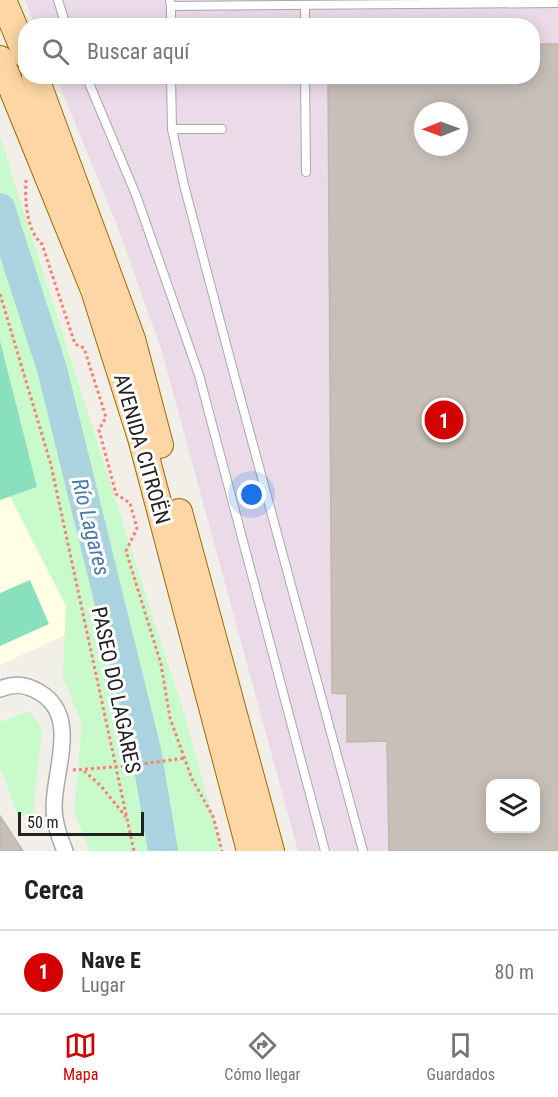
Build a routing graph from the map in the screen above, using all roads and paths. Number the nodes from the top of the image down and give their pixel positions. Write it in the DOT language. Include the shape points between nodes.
graph roads {
  1 [pos="3,0"];
  2 [pos="58,0"];
  3 [pos="170,3"];
  4 [pos="558,3"];
  5 [pos="305,6"];
  6 [pos="64,18"];
  7 [pos="171,18"];
  8 [pos="305,18"];
  9 [pos="18,36"];
  10 [pos="0,59"];
  11 [pos="38,84"];
  12 [pos="89,84"];
  13 [pos="171,84"];
  14 [pos="305,84"];
  15 [pos="172,129"];
  16 [pos="222,129"];
  17 [pos="306,172"];
  18 [pos="26,177"];
  19 [pos="0,294"];
  20 [pos="0,689"];
  21 [pos="185,758"];
  22 [pos="117,767"];
  23 [pos="58,770"];
  24 [pos="84,771"];
  25 [pos="127,818"];
  26 [pos="65,851"];
  27 [pos="134,851"];
  28 [pos="222,851"];
  29 [pos="250,851"];
  30 [pos="271,851"];
  31 [pos="326,851"];
  32 [pos="363,851"];
  1 -- 9 [label="main road"];
  2 -- 6 [label="lane"];
  3 -- 5 [label="lane"];
  3 -- 7 [label="lane"];
  4 -- 5 [label="lane"];
  5 -- 8 [label="lane"];
  10 -- 29 [label="main road, AVENIDA CITROËN" via="94,290 141,438"];
  11 -- 30 [label="main road, AVENIDA CITROËN" via="132,339"];
  12 -- 31 [label="lane" via="136,195 199,375"];
  13 -- 15 [label="lane"];
  14 -- 17 [label="lane"];
  15 -- 16 [label="lane"];
  15 -- 32 [label="lane"];
  18 -- 21 [label="path" via="26,201 35,238 42,244 75,344 84,348 106,417 99,430 116,494 130,503 137,528 126,551 161,664 170,718"];
  19 -- 22 [label="path, PASEO DO LAGARES" via="51,465"];
  20 -- 23 [label="street" via="24,685 55,705 62,727"];
  21 -- 22 [label="path"];
  21 -- 28 [label="path" via="213,816"];
  22 -- 24 [label="path"];
  22 -- 25 [label="path, PASEO DO LAGARES"];
  23 -- 24 [label="path"];
  23 -- 26 [label="street" via="55,816"];
  24 -- 25 [label="path"];
  25 -- 27 [label="path, PASEO DO LAGARES"];
}
